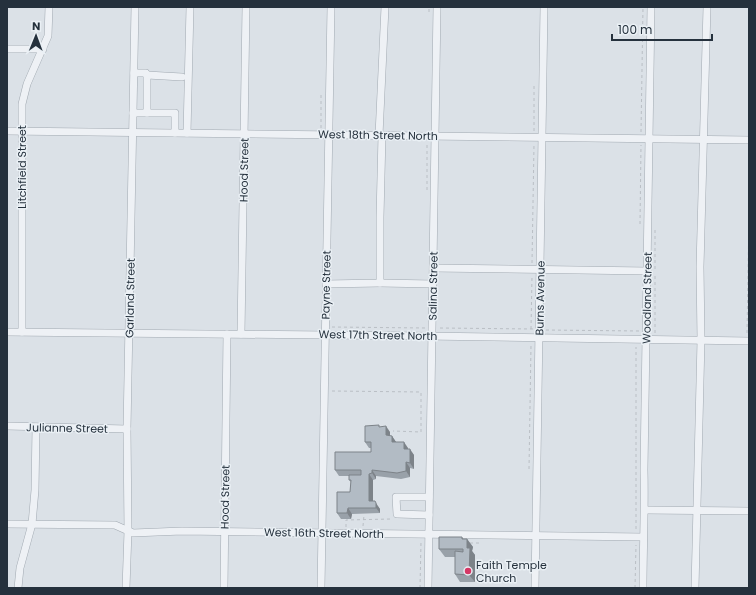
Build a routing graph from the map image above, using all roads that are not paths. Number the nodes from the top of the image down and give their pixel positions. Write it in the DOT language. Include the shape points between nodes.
graph roads {
  1 [pos="49,7"];
  2 [pos="135,7"];
  3 [pos="190,7"];
  4 [pos="246,7"];
  5 [pos="331,7"];
  6 [pos="385,7"];
  7 [pos="437,7"];
  8 [pos="544,7"];
  9 [pos="652,7"];
  10 [pos="707,7"];
  11 [pos="7,49"];
  12 [pos="43,49"];
  13 [pos="134,73"];
  14 [pos="147,75"];
  15 [pos="182,77"];
  16 [pos="134,113"];
  17 [pos="147,113"];
  18 [pos="7,131"];
  19 [pos="23,131"];
  20 [pos="133,132"];
  21 [pos="175,133"];
  22 [pos="187,133"];
  23 [pos="244,134"];
  24 [pos="329,134"];
  25 [pos="381,135"];
  26 [pos="435,136"];
  27 [pos="542,137"];
  28 [pos="650,139"];
  29 [pos="704,139"];
  30 [pos="749,140"];
  31 [pos="433,268"];
  32 [pos="540,269"];
  33 [pos="648,271"];
  34 [pos="380,283"];
  35 [pos="326,284"];
  36 [pos="433,284"];
  37 [pos="7,332"];
  38 [pos="22,332"];
  39 [pos="129,333"];
  40 [pos="227,334"];
  41 [pos="241,334"];
  42 [pos="325,335"];
  43 [pos="432,336"];
  44 [pos="748,337"];
  45 [pos="539,338"];
  46 [pos="647,340"];
  47 [pos="701,340"];
  48 [pos="7,426"];
  49 [pos="36,427"];
  50 [pos="126,429"];
  51 [pos="429,497"];
  52 [pos="645,510"];
  53 [pos="697,510"];
  54 [pos="749,511"];
  55 [pos="430,515"];
  56 [pos="7,524"];
  57 [pos="32,524"];
  58 [pos="128,531"];
  59 [pos="225,532"];
  60 [pos="322,533"];
  61 [pos="430,535"];
  62 [pos="537,536"];
  63 [pos="640,537"];
  64 [pos="18,588"];
  65 [pos="126,588"];
  66 [pos="224,588"];
  67 [pos="321,588"];
  68 [pos="428,588"];
  69 [pos="535,588"];
  70 [pos="643,588"];
  71 [pos="695,588"];
  1 -- 12 [label="street, Litchfield Street" via="48,36"];
  2 -- 13 [label="street, Garland Street"];
  3 -- 22 [label="street"];
  4 -- 23 [label="street, Hood Street"];
  5 -- 24 [label="street, Payne Street"];
  6 -- 25 [label="street"];
  7 -- 26 [label="street, Salina Street"];
  8 -- 27 [label="street, Burns Avenue"];
  9 -- 28 [label="street, Woodland Street"];
  10 -- 29 [label="street"];
  11 -- 12 [label="street"];
  12 -- 19 [label="street, Litchfield Street" via="24,94"];
  13 -- 14 [label="street"];
  13 -- 16 [label="street, Garland Street"];
  14 -- 15 [label="street"];
  14 -- 17 [label="street"];
  16 -- 17 [label="street"];
  16 -- 20 [label="street, Garland Street"];
  17 -- 21 [label="street" via="175,113"];
  18 -- 19 [label="street, West 18th Street North"];
  19 -- 20 [label="street, West 18th Street North"];
  19 -- 38 [label="street, Litchfield Street"];
  20 -- 21 [label="street, West 18th Street North"];
  20 -- 39 [label="street, Garland Street"];
  21 -- 22 [label="street, West 18th Street North"];
  22 -- 23 [label="street, West 18th Street North"];
  23 -- 24 [label="street, West 18th Street North"];
  23 -- 41 [label="street, Hood Street"];
  24 -- 25 [label="street, West 18th Street North"];
  24 -- 35 [label="street, Payne Street"];
  25 -- 26 [label="street, West 18th Street North"];
  25 -- 34 [label="street"];
  26 -- 27 [label="street, West 18th Street North"];
  26 -- 31 [label="street, Salina Street"];
  27 -- 28 [label="street, West 18th Street North"];
  27 -- 32 [label="street, Burns Avenue"];
  28 -- 29 [label="street, West 18th Street North"];
  28 -- 33 [label="street, Woodland Street"];
  29 -- 30 [label="street, West 18th Street North"];
  29 -- 47 [label="street" via="700,267"];
  31 -- 32 [label="street"];
  31 -- 36 [label="street, Salina Street"];
  32 -- 33 [label="street"];
  32 -- 45 [label="street, Burns Avenue"];
  33 -- 46 [label="street, Woodland Street"];
  34 -- 35 [label="street"];
  34 -- 36 [label="street"];
  35 -- 42 [label="street, Payne Street"];
  36 -- 43 [label="street, Salina Street"];
  37 -- 38 [label="street, West 17th Street North"];
  38 -- 39 [label="street, West 17th Street North"];
  39 -- 40 [label="street, West 17th Street North"];
  39 -- 50 [label="street, Garland Street"];
  40 -- 41 [label="street, West 17th Street North"];
  40 -- 59 [label="street, Hood Street"];
  41 -- 42 [label="street, West 17th Street North"];
  42 -- 43 [label="street, West 17th Street North"];
  42 -- 60 [label="street, Payne Street"];
  43 -- 45 [label="street, West 17th Street North"];
  43 -- 51 [label="street, Salina Street"];
  44 -- 47 [label="street, West 17th Street North"];
  45 -- 46 [label="street, West 17th Street North"];
  45 -- 62 [label="street, Burns Avenue"];
  46 -- 47 [label="street, West 17th Street North"];
  46 -- 52 [label="street, Woodland Street"];
  47 -- 53 [label="street"];
  48 -- 49 [label="street, Julianne Street"];
  49 -- 50 [label="street, Julianne Street"];
  49 -- 57 [label="street"];
  50 -- 58 [label="street, Garland Street"];
  51 -- 55 [label="street, Salina Street"];
  51 -- 55 [label="street" via="396,497 396,514"];
  52 -- 53 [label="street"];
  52 -- 63 [label="street, Woodland Street"];
  53 -- 54 [label="street"];
  53 -- 71 [label="street"];
  55 -- 61 [label="street, Salina Street"];
  56 -- 57 [label="street, West 16th Street North"];
  57 -- 58 [label="street, West 16th Street North" via="115,525"];
  57 -- 64 [label="street" via="20,568"];
  58 -- 59 [label="street, West 16th Street North"];
  58 -- 65 [label="street, Garland Street"];
  59 -- 60 [label="street, West 16th Street North"];
  59 -- 66 [label="street, Hood Street"];
  60 -- 61 [label="street, West 16th Street North"];
  60 -- 67 [label="street, Payne Street"];
  61 -- 62 [label="street, West 16th Street North"];
  61 -- 68 [label="street, Salina Street"];
  62 -- 63 [label="street, West 16th Street North"];
  62 -- 69 [label="street, Burns Avenue"];
  63 -- 70 [label="street, Woodland Street"];
}
